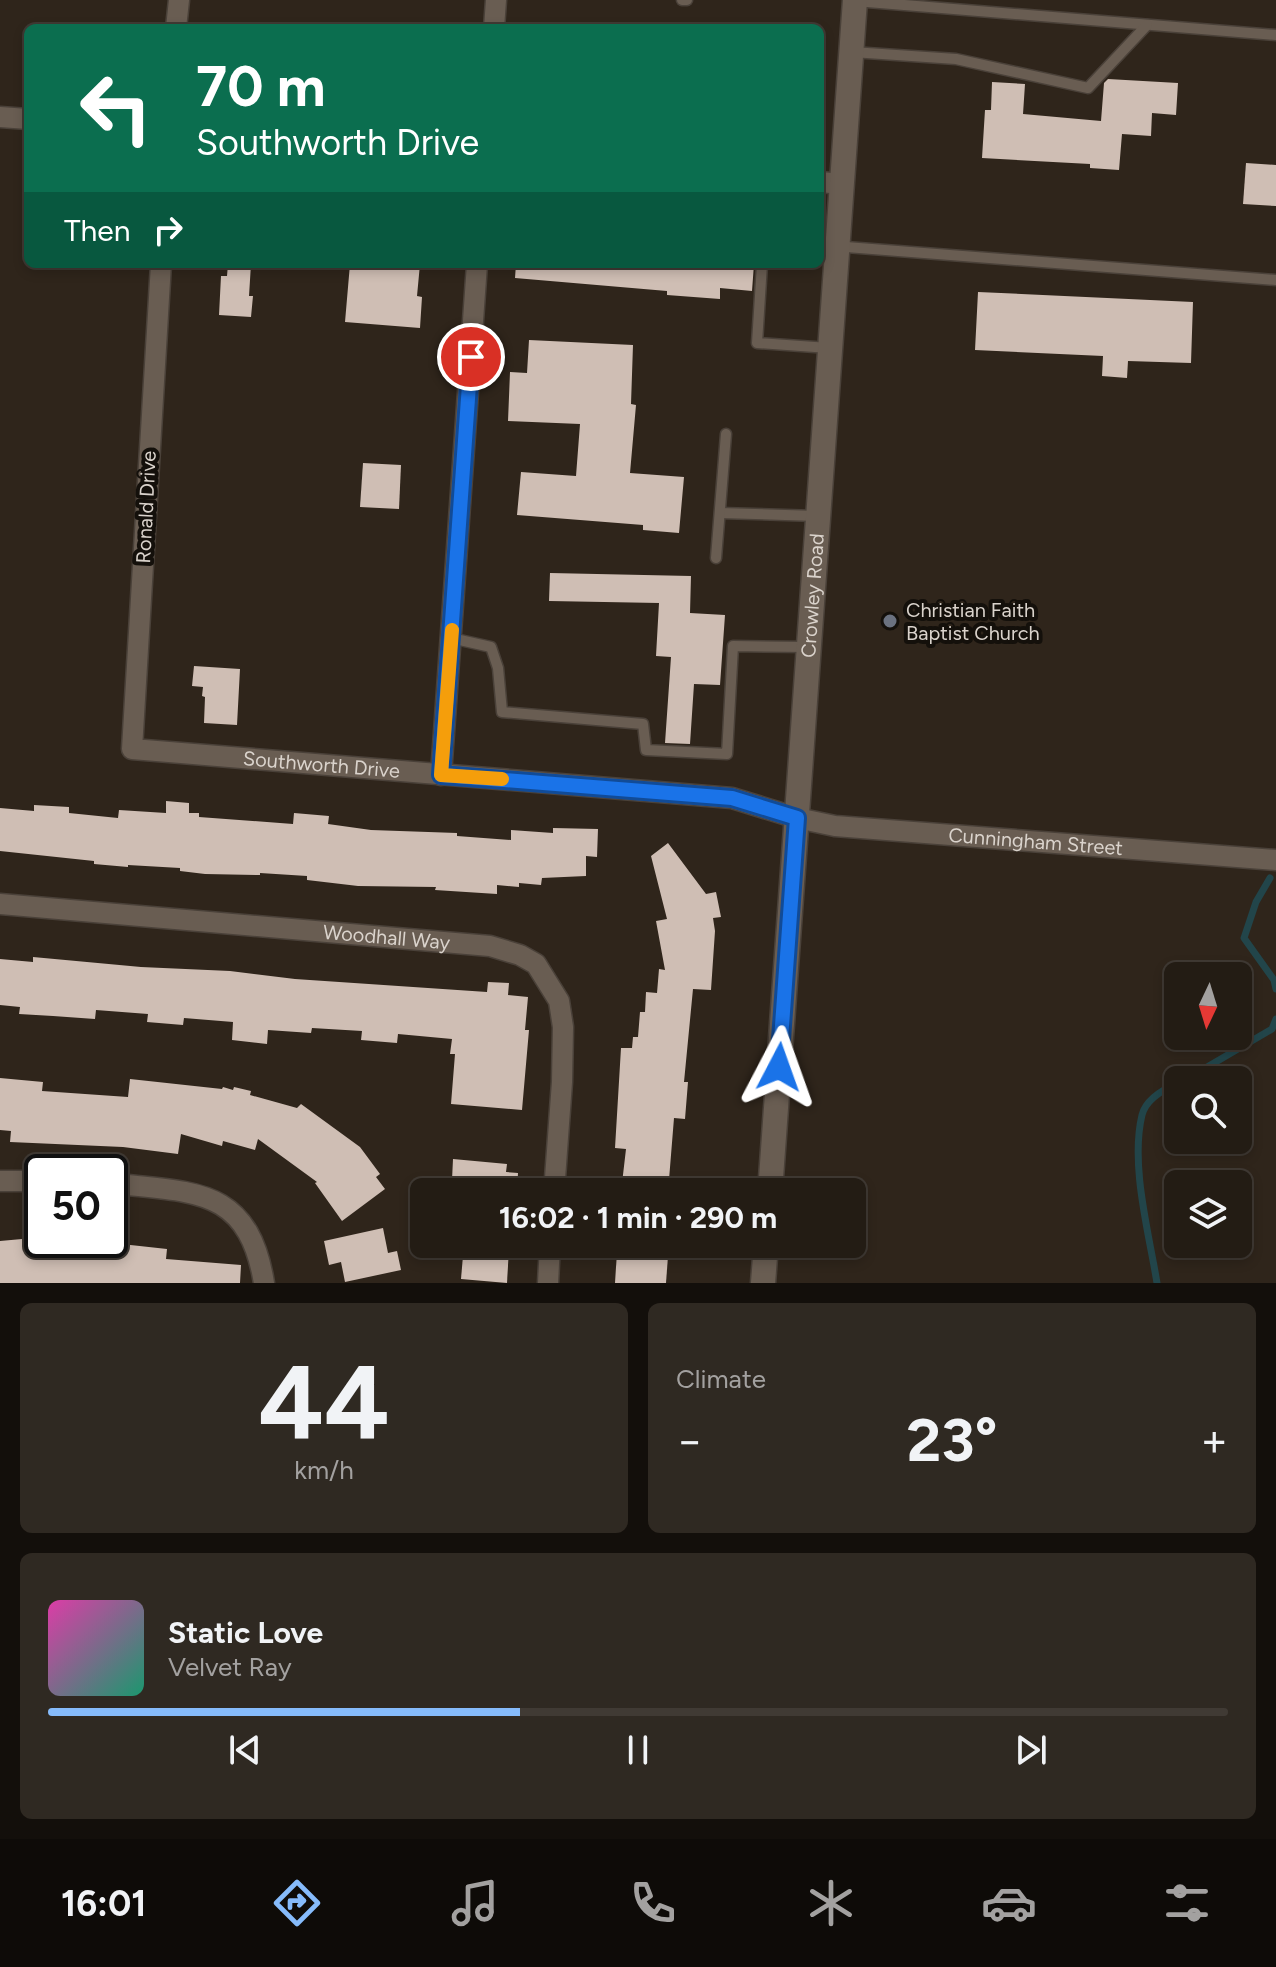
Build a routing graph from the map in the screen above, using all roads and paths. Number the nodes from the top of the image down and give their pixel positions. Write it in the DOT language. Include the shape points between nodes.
graph roads {
  1 [pos="179,0"];
  2 [pos="496,0"];
  3 [pos="855,1"];
  4 [pos="176,24"];
  5 [pos="494,24"];
  6 [pos="1147,25"];
  7 [pos="1276,35"];
  8 [pos="852,52"];
  9 [pos="0,117"];
  10 [pos="24,119"];
  11 [pos="831,183"];
  12 [pos="829,246"];
  13 [pos="161,268"];
  14 [pos="477,268"];
  15 [pos="762,268"];
  16 [pos="1276,280"];
  17 [pos="831,348"];
  18 [pos="726,434"];
  19 [pos="720,513"];
  20 [pos="819,516"];
  21 [pos="716,558"];
  22 [pos="451,638"];
  23 [pos="810,648"];
  24 [pos="132,749"];
  25 [pos="441,775"];
  26 [pos="797,818"];
  27 [pos="1276,860"];
  28 [pos="0,904"];
  29 [pos="555,1178"];
  30 [pos="771,1178"];
  31 [pos="0,1181"];
  32 [pos="24,1181"];
  33 [pos="128,1185"];
  34 [pos="549,1258"];
  35 [pos="765,1258"];
  36 [pos="264,1283"];
  37 [pos="548,1283"];
  38 [pos="763,1283"];
  1 -- 4 [label="street"];
  2 -- 5 [label="street"];
  3 -- 6 [label="lane"];
  3 -- 8 [label="main road, Crowley Road"];
  6 -- 7 [label="lane"];
  6 -- 8 [label="lane" via="1088,88 956,59"];
  8 -- 11 [label="main road, Crowley Road"];
  9 -- 10 [label="street"];
  11 -- 12 [label="main road, Crowley Road"];
  12 -- 16 [label="lane"];
  12 -- 17 [label="main road, Crowley Road"];
  13 -- 24 [label="street, Ronald Drive"];
  14 -- 22 [label="street"];
  15 -- 17 [label="lane" via="757,343"];
  17 -- 20 [label="main road, Crowley Road"];
  18 -- 19 [label="lane"];
  19 -- 20 [label="lane"];
  19 -- 21 [label="lane"];
  20 -- 23 [label="main road, Crowley Road"];
  22 -- 23 [label="lane" via="491,647 502,712 643,724 646,750 727,754 733,646"];
  22 -- 25 [label="street"];
  23 -- 26 [label="main road, Crowley Road"];
  24 -- 25 [label="street, Southworth Drive"];
  25 -- 26 [label="street, Southworth Drive" via="732,798"];
  26 -- 27 [label="street, Cunningham Street" via="835,826"];
  26 -- 30 [label="main road, Crowley Road"];
  28 -- 29 [label="street, Woodhall Way" via="490,946 520,955 536,964 559,1001 562,1082"];
  31 -- 32 [label="street"];
  33 -- 36 [label="street" via="187,1192 230,1208 249,1233"];
  34 -- 37 [label="street"];
  35 -- 38 [label="main road"];
}
